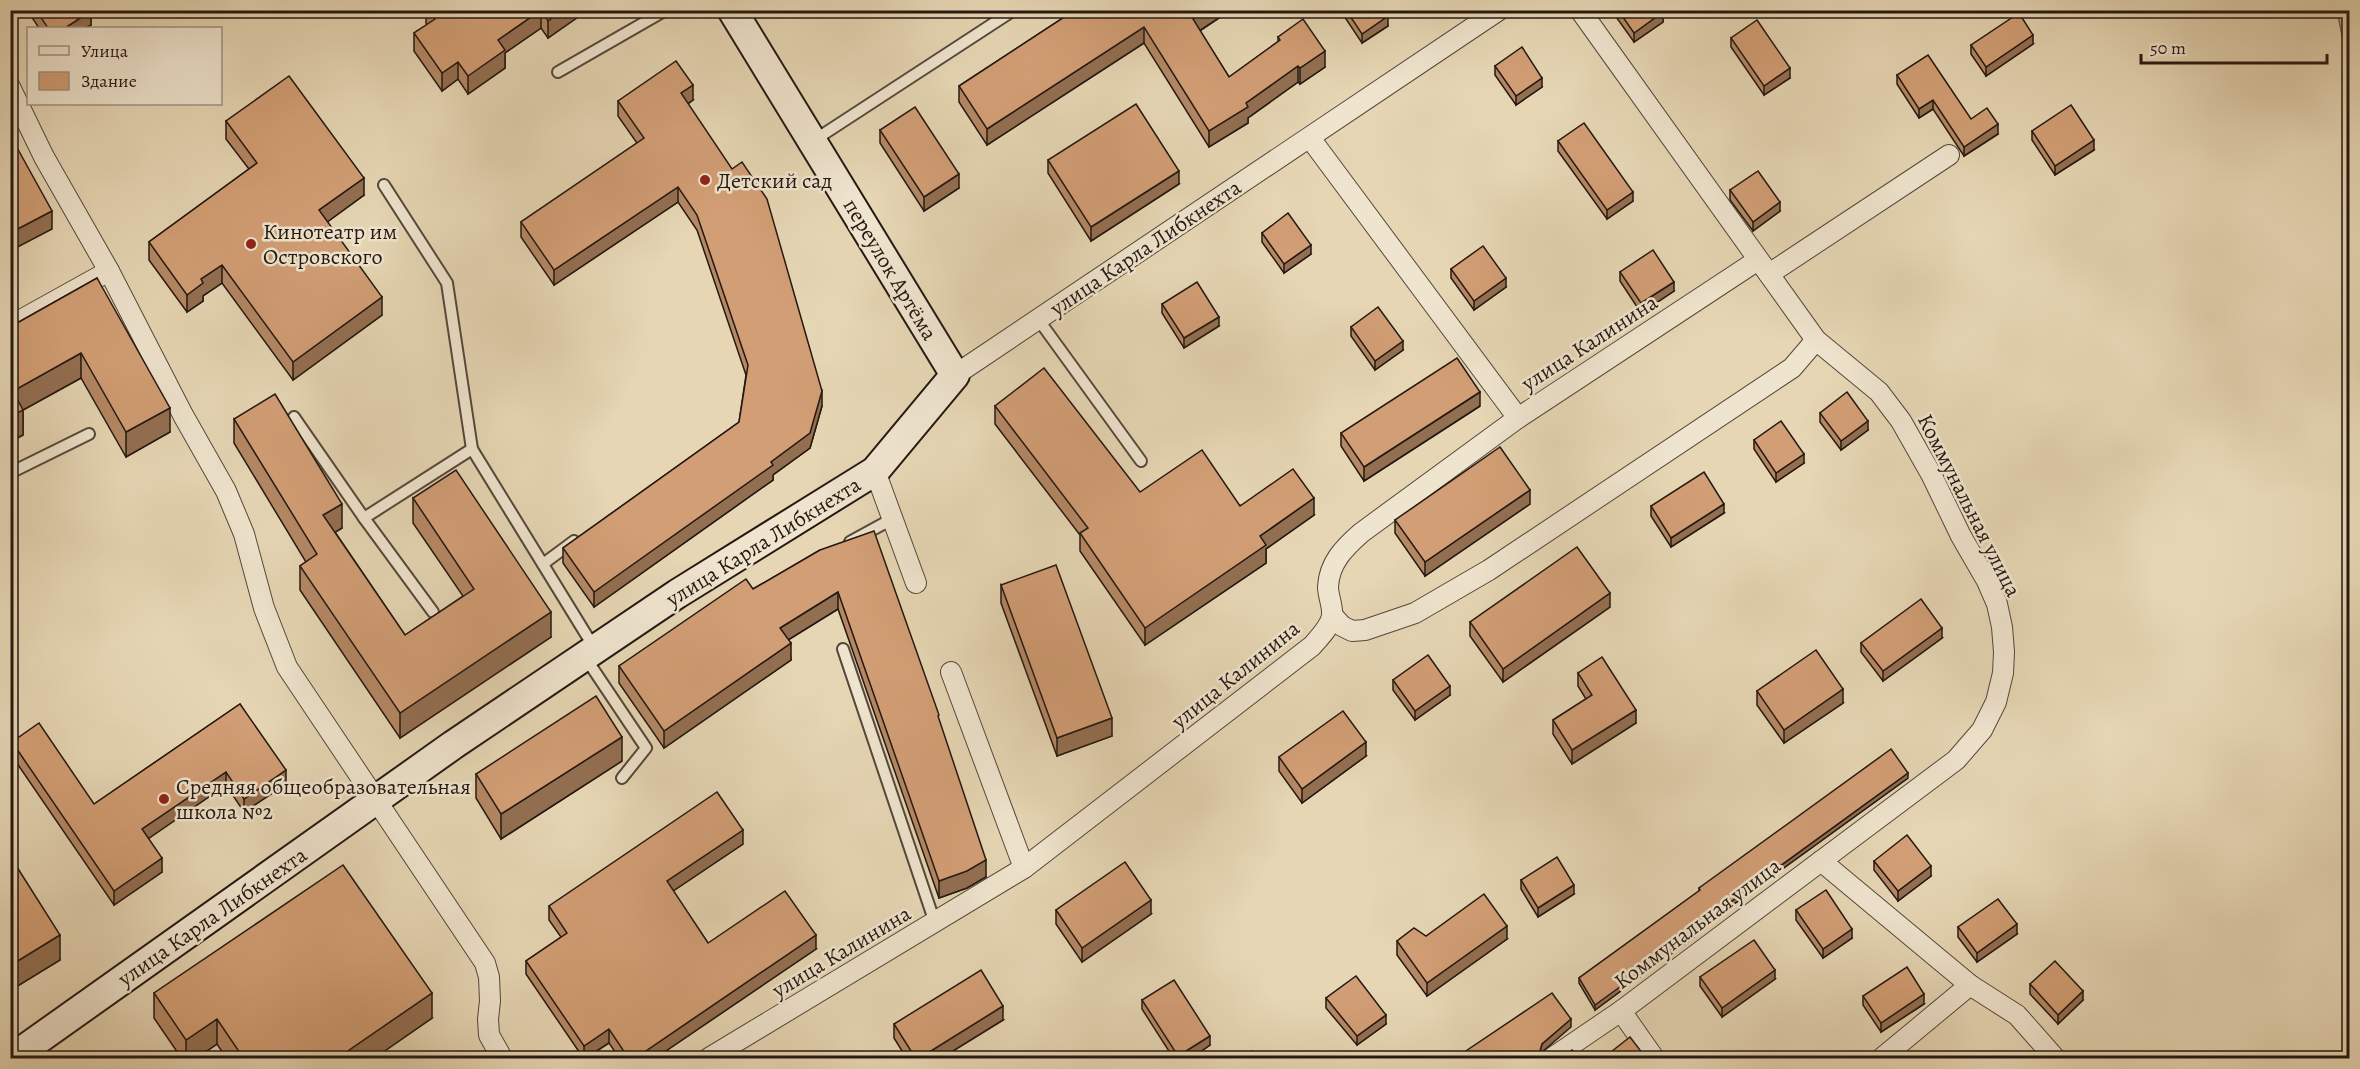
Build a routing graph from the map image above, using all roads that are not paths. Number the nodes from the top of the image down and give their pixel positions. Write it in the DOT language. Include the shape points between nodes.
graph roads {
  1 [pos="666,10"];
  2 [pos="732,10"];
  3 [pos="1014,10"];
  4 [pos="1499,10"];
  5 [pos="1580,10"];
  6 [pos="558,72"];
  7 [pos="10,87"];
  8 [pos="1310,138"];
  9 [pos="813,141"];
  10 [pos="1949,155"];
  11 [pos="384,185"];
  12 [pos="1764,267"];
  13 [pos="109,271"];
  14 [pos="1038,319"];
  15 [pos="10,326"];
  16 [pos="1816,340"];
  17 [pos="955,375"];
  18 [pos="294,417"];
  19 [pos="1518,418"];
  20 [pos="89,434"];
  21 [pos="472,449"];
  22 [pos="1141,460"];
  23 [pos="875,471"];
  24 [pos="10,473"];
  25 [pos="364,518"];
  26 [pos="892,519"];
  27 [pos="582,536"];
  28 [pos="843,546"];
  29 [pos="543,564"];
  30 [pos="916,583"];
  31 [pos="433,612"];
  32 [pos="1332,615"];
  33 [pos="843,649"];
  34 [pos="590,653"];
  35 [pos="951,672"];
  36 [pos="622,777"];
  37 [pos="376,799"];
  38 [pos="1821,861"];
  39 [pos="1024,868"];
  40 [pos="935,922"];
  41 [pos="1970,985"];
  42 [pos="1621,1011"];
  43 [pos="501,1058"];
  44 [pos="12,1059"];
  45 [pos="709,1059"];
  46 [pos="1552,1059"];
  47 [pos="1654,1059"];
  48 [pos="1882,1059"];
  49 [pos="2055,1059"];
  1 -- 6 [label="lane"];
  2 -- 9 [label="street, переулок Артёма"];
  3 -- 9 [label="lane"];
  4 -- 8 [label="street, улица Карла Либкнехта"];
  5 -- 12 [label="street, Коммунальная улица"];
  7 -- 13 [label="street" via="44,157"];
  8 -- 14 [label="street, улица Карла Либкнехта"];
  8 -- 19 [label="street"];
  9 -- 17 [label="street, переулок Артёма"];
  10 -- 12 [label="street, улица Калинина"];
  11 -- 21 [label="lane" via="447,283"];
  12 -- 16 [label="street, Коммунальная улица"];
  12 -- 19 [label="street, улица Калинина"];
  13 -- 15 [label="street"];
  13 -- 37 [label="street" via="226,491 287,667"];
  14 -- 17 [label="street, улица Карла Либкнехта"];
  14 -- 22 [label="lane"];
  16 -- 32 [label="street" via="1792,368 1489,570 1424,608 1365,630 1352,631"];
  16 -- 38 [label="street, Коммунальная улица" via="1879,392 1901,421 1987,581 1997,604 2004,652 1996,702 1982,730 1956,760"];
  17 -- 23 [label="street, улица Карла Либкнехта"];
  18 -- 25 [label="lane"];
  19 -- 32 [label="street, улица Калинина" via="1345,547 1333,563 1328,587"];
  20 -- 24 [label="lane"];
  21 -- 25 [label="lane"];
  21 -- 29 [label="lane"];
  23 -- 26 [label="street"];
  23 -- 34 [label="street, улица Карла Либкнехта"];
  25 -- 31 [label="lane"];
  26 -- 28 [label="lane"];
  26 -- 30 [label="street"];
  27 -- 29 [label="lane"];
  29 -- 34 [label="lane"];
  32 -- 39 [label="street, улица Калинина" via="1312,646"];
  33 -- 40 [label="lane"];
  34 -- 36 [label="lane" via="646,748"];
  34 -- 37 [label="street, улица Карла Либкнехта"];
  35 -- 39 [label="street"];
  37 -- 43 [label="street" via="485,963 489,976 489,1035"];
  37 -- 44 [label="street, улица Карла Либкнехта"];
  38 -- 41 [label="street"];
  38 -- 42 [label="street, Коммунальная улица"];
  39 -- 40 [label="street, улица Калинина"];
  40 -- 45 [label="street, улица Калинина"];
  41 -- 48 [label="street"];
  41 -- 49 [label="street" via="2018,1015"];
  42 -- 46 [label="street, Коммунальная улица"];
  42 -- 47 [label="street"];
}
